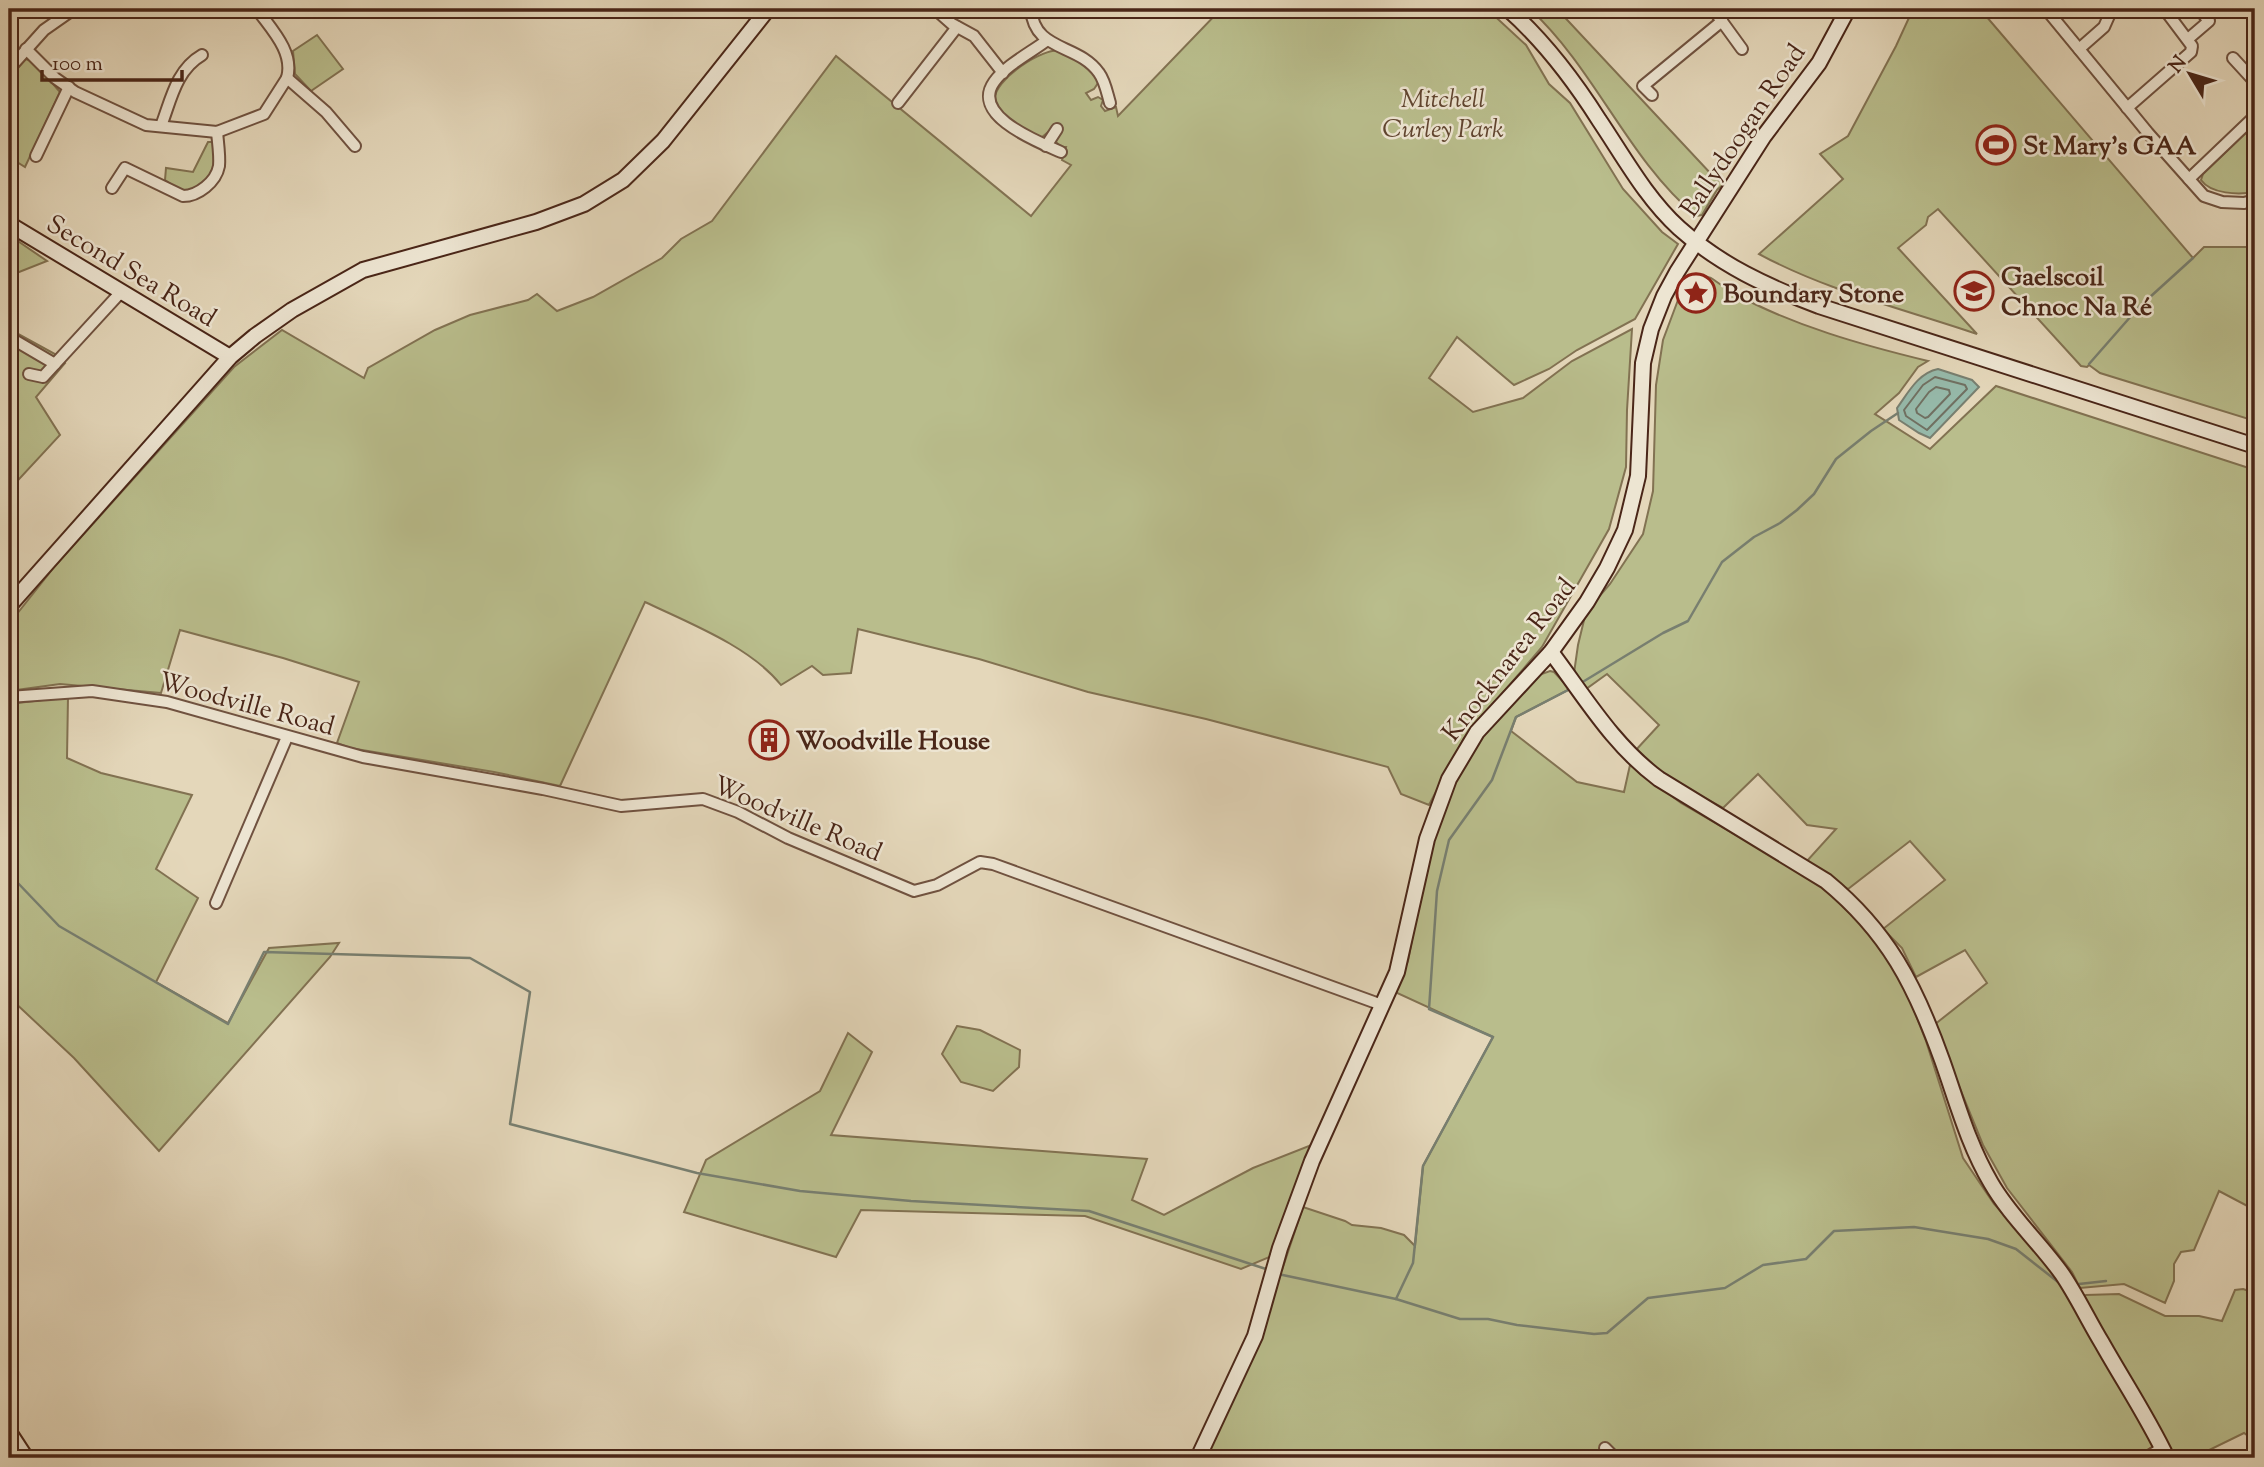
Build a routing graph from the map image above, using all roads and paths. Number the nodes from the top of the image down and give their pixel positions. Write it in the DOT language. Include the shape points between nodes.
graph roads {
  1 [pos="74,9"];
  2 [pos="768,9"];
  3 [pos="935,9"];
  4 [pos="1031,9"];
  5 [pos="1508,9"];
  6 [pos="1571,9"];
  7 [pos="1577,9"];
  8 [pos="1713,9"];
  9 [pos="1848,9"];
  10 [pos="2046,9"];
  11 [pos="2112,9"];
  12 [pos="2199,9"];
  13 [pos="2165,10"];
  14 [pos="259,12"];
  15 [pos="2220,13"];
  16 [pos="1722,21"];
  17 [pos="2209,21"];
  18 [pos="957,27"];
  19 [pos="2188,39"];
  20 [pos="1046,41"];
  21 [pos="26,48"];
  22 [pos="1742,49"];
  23 [pos="2079,49"];
  24 [pos="202,55"];
  25 [pos="2232,58"];
  26 [pos="9,69"];
  27 [pos="1003,73"];
  28 [pos="287,78"];
  29 [pos="899,82"];
  30 [pos="2255,82"];
  31 [pos="69,87"];
  32 [pos="908,90"];
  33 [pos="1106,91"];
  34 [pos="1094,95"];
  35 [pos="1652,95"];
  36 [pos="898,103"];
  37 [pos="1110,103"];
  38 [pos="2127,107"];
  39 [pos="2255,116"];
  40 [pos="161,126"];
  41 [pos="1057,129"];
  42 [pos="217,132"];
  43 [pos="355,146"];
  44 [pos="1046,146"];
  45 [pos="1062,152"];
  46 [pos="36,156"];
  47 [pos="2189,179"];
  48 [pos="112,188"];
  49 [pos="2255,200"];
  50 [pos="9,224"];
  51 [pos="1697,242"];
  52 [pos="121,292"];
  53 [pos="9,337"];
  54 [pos="230,357"];
  55 [pos="55,364"];
  56 [pos="29,374"];
  57 [pos="2255,446"];
  58 [pos="9,606"];
  59 [pos="1551,652"];
  60 [pos="9,697"];
  61 [pos="287,737"];
  62 [pos="216,903"];
  63 [pos="1382,1005"];
  64 [pos="9,1432"];
  65 [pos="1605,1448"];
  66 [pos="2165,1453"];
  67 [pos="26,1458"];
  68 [pos="1198,1458"];
  69 [pos="1615,1458"];
  70 [pos="2146,1458"];
  1 -- 21 [label="street"];
  2 -- 54 [label="street" via="663,141 624,180 584,204 536,222 363,270 292,310"];
  3 -- 18 [label="street"];
  4 -- 20 [label="street"];
  5 -- 51 [label="street" via="1560,64 1665,214"];
  6 -- 7 [label="street"];
  8 -- 16 [label="street"];
  9 -- 51 [label="street, Ballydoogan Road" via="1819,62 1764,136"];
  10 -- 23 [label="street"];
  11 -- 23 [label="street" via="2104,27"];
  12 -- 17 [label="street"];
  13 -- 19 [label="street"];
  14 -- 28 [label="street" via="288,57"];
  15 -- 17 [label="street"];
  16 -- 22 [label="street"];
  16 -- 35 [label="street" via="1643,86"];
  17 -- 19 [label="street"];
  18 -- 27 [label="street" via="974,36"];
  18 -- 32 [label="street"];
  19 -- 38 [label="street" via="2191,52"];
  20 -- 27 [label="street"];
  20 -- 33 [label="street" via="1086,60 1098,71"];
  21 -- 26 [label="street"];
  21 -- 31 [label="street"];
  23 -- 38 [label="street"];
  24 -- 40 [label="street" via="182,72"];
  25 -- 30 [label="street"];
  27 -- 44 [label="street" via="994,81 989,103 1005,122"];
  28 -- 42 [label="street" via="264,114"];
  28 -- 43 [label="street" via="326,112"];
  29 -- 32 [label="street"];
  31 -- 40 [label="street" via="122,116"];
  31 -- 46 [label="street"];
  32 -- 36 [label="street"];
  33 -- 34 [label="street"];
  33 -- 37 [label="street"];
  38 -- 47 [label="street"];
  39 -- 47 [label="street"];
  40 -- 42 [label="street"];
  41 -- 44 [label="street"];
  42 -- 48 [label="street" via="217,172 193,196 183,196 125,167"];
  44 -- 45 [label="street"];
  47 -- 49 [label="street" via="2204,196 2222,202"];
  50 -- 52 [label="street, Second Sea Road"];
  51 -- 57 [label="street" via="1730,265 1786,293"];
  51 -- 59 [label="street, Knocknarea Road" via="1664,296 1646,350 1638,475 1625,530 1590,596"];
  52 -- 54 [label="street, Second Sea Road"];
  52 -- 55 [label="street"];
  53 -- 55 [label="street"];
  54 -- 58 [label="street"];
  55 -- 56 [label="street" via="43,377"];
  59 -- 63 [label="street, Knocknarea Road" via="1477,732 1449,779 1427,839 1403,953"];
  59 -- 66 [label="street" via="1637,763 1826,881 1847,898 1894,953 1922,1009 1982,1167 2063,1276"];
  60 -- 61 [label="street, Woodville Road" via="73,691 116,694 167,702"];
  61 -- 62 [label="street"];
  61 -- 63 [label="street, Woodville Road" via="363,757 621,807 703,799 914,891 937,885 980,862 992,864"];
  63 -- 68 [label="street, Knocknarea Road" via="1312,1161 1255,1336"];
  64 -- 67 [label="street"];
  65 -- 69 [label="street"];
  66 -- 70 [label="street"];
}
